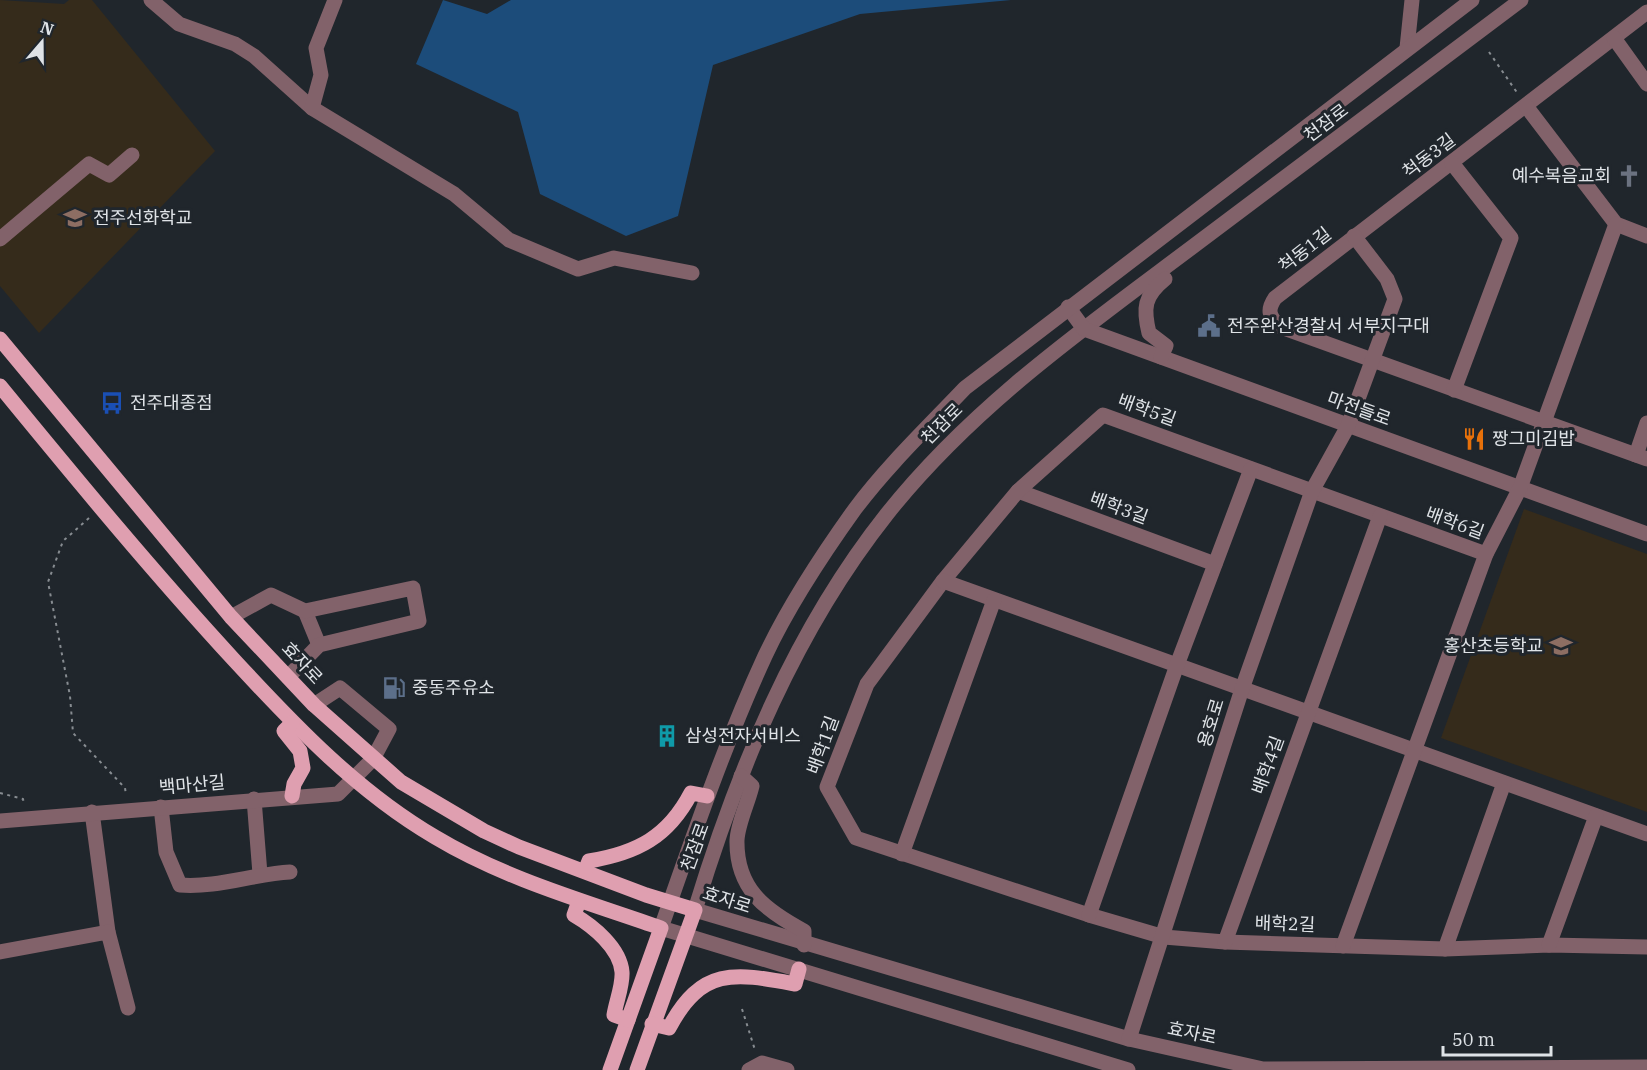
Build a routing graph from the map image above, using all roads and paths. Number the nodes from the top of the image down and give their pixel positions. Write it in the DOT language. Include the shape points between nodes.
graph roads {
  1 [pos="151,0"];
  2 [pos="335,0"];
  3 [pos="1412,0"];
  4 [pos="1472,0"];
  5 [pos="1521,0"];
  6 [pos="1647,12"];
  7 [pos="1614,38"];
  8 [pos="1407,48"];
  9 [pos="1489,52"];
  10 [pos="1647,84"];
  11 [pos="1526,106"];
  12 [pos="312,108"];
  13 [pos="132,155"];
  14 [pos="1452,163"];
  15 [pos="1616,224"];
  16 [pos="1354,236"];
  17 [pos="1647,236"];
  18 [pos="0,238"];
  19 [pos="1166,267"];
  20 [pos="692,273"];
  21 [pos="1068,307"];
  22 [pos="1084,328"];
  23 [pos="0,339"];
  24 [pos="1161,357"];
  25 [pos="1374,359"];
  26 [pos="0,386"];
  27 [pos="1454,390"];
  28 [pos="1545,422"];
  29 [pos="1647,423"];
  30 [pos="1348,426"];
  31 [pos="1641,457"];
  32 [pos="1251,469"];
  33 [pos="1521,488"];
  34 [pos="1018,491"];
  35 [pos="1311,491"];
  36 [pos="100,508"];
  37 [pos="1380,516"];
  38 [pos="1647,534"];
  39 [pos="1486,554"];
  40 [pos="1215,564"];
  41 [pos="943,581"];
  42 [pos="994,600"];
  43 [pos="305,611"];
  44 [pos="231,617"];
  45 [pos="319,645"];
  46 [pos="1178,665"];
  47 [pos="288,677"];
  48 [pos="1242,689"];
  49 [pos="314,705"];
  50 [pos="1308,713"];
  51 [pos="292,723"];
  52 [pos="1414,751"];
  53 [pos="373,759"];
  54 [pos="741,776"];
  55 [pos="354,778"];
  56 [pos="1504,783"];
  57 [pos="0,793"];
  58 [pos="292,796"];
  59 [pos="707,796"];
  60 [pos="254,799"];
  61 [pos="161,807"];
  62 [pos="128,810"];
  63 [pos="92,812"];
  64 [pos="1596,816"];
  65 [pos="27,818"];
  66 [pos="0,821"];
  67 [pos="1265,830"];
  68 [pos="1647,834"];
  69 [pos="902,854"];
  70 [pos="585,871"];
  71 [pos="290,872"];
  72 [pos="260,874"];
  73 [pos="579,902"];
  74 [pos="670,903"];
  75 [pos="694,910"];
  76 [pos="1089,915"];
  77 [pos="661,928"];
  78 [pos="108,932"];
  79 [pos="685,936"];
  80 [pos="1164,937"];
  81 [pos="1224,942"];
  82 [pos="804,945"];
  83 [pos="1549,945"];
  84 [pos="1343,946"];
  85 [pos="1647,947"];
  86 [pos="1445,949"];
  87 [pos="0,952"];
  88 [pos="799,969"];
  89 [pos="128,1008"];
  90 [pos="742,1009"];
  91 [pos="628,1020"];
  92 [pos="652,1024"];
  93 [pos="1129,1040"];
  94 [pos="754,1067"];
  95 [pos="1647,1067"];
  96 [pos="1120,1069"];
  97 [pos="610,1070"];
  98 [pos="637,1070"];
  99 [pos="787,1070"];
  1 -- 12 [label="street" via="179,24 235,44 254,56"];
  2 -- 12 [label="street" via="316,48 321,75"];
  3 -- 8 [label="street"];
  4 -- 8 [label="street, 천잠로"];
  5 -- 19 [label="street, 천잠로"];
  6 -- 7 [label="street, 척동3길"];
  7 -- 10 [label="street"];
  7 -- 11 [label="street, 척동3길"];
  8 -- 21 [label="street, 천잠로"];
  9 -- 11 [label="path"];
  11 -- 14 [label="street, 척동3길"];
  11 -- 15 [label="street"];
  12 -- 20 [label="street" via="454,194 509,240 578,269 614,258"];
  13 -- 18 [label="street" via="109,175 89,164"];
  14 -- 16 [label="street, 척동3길"];
  14 -- 27 [label="street" via="1510,238"];
  15 -- 17 [label="street"];
  15 -- 28 [label="street"];
  16 -- 25 [label="street, 척동1길" via="1387,279 1395,299"];
  16 -- 25 [label="street, 척동1길" via="1275,298 1269,307 1270,316 1278,326"];
  19 -- 22 [label="street, 천잠로"];
  19 -- 24 [label="street" via="1170,274 1152,290 1144,311 1149,333 1166,346"];
  21 -- 22 [label="street"];
  21 -- 59 [label="street, 천잠로" via="965,388 897,459 856,509 788,612 765,656"];
  22 -- 24 [label="street, 마전들로"];
  22 -- 54 [label="street, 천잠로" via="1007,388 960,432 886,515 826,600 778,689"];
  23 -- 44 [label="main road, 효자로"];
  24 -- 30 [label="street, 마전들로"];
  25 -- 27 [label="street, 척동1길"];
  25 -- 30 [label="street, 용호로"];
  26 -- 36 [label="main road"];
  27 -- 28 [label="street, 척동1길"];
  28 -- 31 [label="street, 척동1길"];
  28 -- 33 [label="street"];
  29 -- 31 [label="street, 척동1길"];
  30 -- 33 [label="street, 마전들로"];
  30 -- 35 [label="street, 용호로"];
  32 -- 34 [label="street, 배학5길" via="1103,415"];
  32 -- 35 [label="street, 배학5길"];
  32 -- 40 [label="street"];
  33 -- 38 [label="street, 마전들로"];
  33 -- 39 [label="street"];
  34 -- 40 [label="street, 배학3길"];
  34 -- 41 [label="street"];
  35 -- 37 [label="street, 배학6길"];
  35 -- 48 [label="street, 용호로"];
  36 -- 51 [label="main road"];
  36 -- 62 [label="path" via="63,541 48,582 70,696 73,733 125,788"];
  37 -- 39 [label="street, 배학6길"];
  37 -- 50 [label="street, 배학4길"];
  39 -- 52 [label="street, 배학6길"];
  40 -- 46 [label="street"];
  41 -- 42 [label="street"];
  41 -- 69 [label="street, 배학1길" via="867,684 827,788 856,838"];
  42 -- 46 [label="street"];
  42 -- 69 [label="street"];
  43 -- 44 [label="street" via="271,595"];
  43 -- 45 [label="street"];
  43 -- 45 [label="street" via="413,588 418,621"];
  44 -- 47 [label="main road, 효자로"];
  45 -- 47 [label="street"];
  46 -- 48 [label="street"];
  46 -- 76 [label="street"];
  47 -- 49 [label="main road, 효자로"];
  48 -- 50 [label="street"];
  48 -- 80 [label="street, 용호로"];
  49 -- 53 [label="main road, 효자로"];
  49 -- 53 [label="street, 백마산길" via="340,688 389,729"];
  50 -- 52 [label="street"];
  50 -- 67 [label="street, 배학4길"];
  51 -- 55 [label="main road"];
  51 -- 58 [label="main road" via="284,731 300,751 303,768"];
  52 -- 56 [label="street"];
  52 -- 84 [label="street"];
  53 -- 55 [label="street, 백마산길"];
  53 -- 70 [label="main road, 효자로" via="401,782 484,831"];
  54 -- 75 [label="street, 천잠로"];
  54 -- 82 [label="street" via="752,786 737,839 746,884 754,897 776,915 804,931"];
  55 -- 58 [label="street, 백마산길" via="338,794"];
  55 -- 73 [label="main road" via="436,838 493,867"];
  56 -- 64 [label="street"];
  56 -- 86 [label="street"];
  57 -- 65 [label="path" via="23,799"];
  58 -- 60 [label="street, 백마산길"];
  59 -- 70 [label="main road" via="691,793 671,824 655,838 613,857 589,861"];
  59 -- 74 [label="street, 천잠로"];
  60 -- 61 [label="street, 백마산길"];
  60 -- 72 [label="street"];
  61 -- 62 [label="street, 백마산길"];
  61 -- 72 [label="street" via="165,852 180,885"];
  62 -- 63 [label="street, 백마산길"];
  63 -- 65 [label="street, 백마산길"];
  63 -- 78 [label="street"];
  64 -- 68 [label="street"];
  64 -- 83 [label="street"];
  65 -- 66 [label="street, 백마산길"];
  67 -- 81 [label="street, 배학2길"];
  69 -- 76 [label="street, 배학1길"];
  70 -- 74 [label="main road, 효자로"];
  71 -- 72 [label="street"];
  73 -- 77 [label="main road"];
  73 -- 91 [label="main road" via="574,915 589,923 614,950 622,972 614,1015"];
  74 -- 75 [label="main road, 효자로"];
  74 -- 77 [label="street, 천잠로"];
  75 -- 79 [label="main road, 천잠로"];
  75 -- 82 [label="street, 효자로"];
  76 -- 80 [label="street, 배학1길"];
  77 -- 79 [label="street"];
  77 -- 91 [label="main road, 천잠로"];
  78 -- 87 [label="street"];
  78 -- 89 [label="street"];
  79 -- 88 [label="street"];
  79 -- 92 [label="main road, 천잠로"];
  80 -- 81 [label="street, 배학2길"];
  80 -- 93 [label="street, 용호로"];
  81 -- 84 [label="street, 배학2길"];
  82 -- 93 [label="street, 효자로"];
  83 -- 85 [label="street, 배학2길"];
  83 -- 86 [label="street, 배학2길"];
  84 -- 86 [label="street, 배학2길"];
  88 -- 92 [label="main road" via="795,984 742,975 710,982 678,1011 669,1028"];
  88 -- 96 [label="street"];
  90 -- 94 [label="path"];
  91 -- 97 [label="main road, 천잠로"];
  92 -- 98 [label="main road, 천잠로"];
  93 -- 95 [label="street, 효자로" via="1263,1069"];
  94 -- 99 [label="street"];
}
